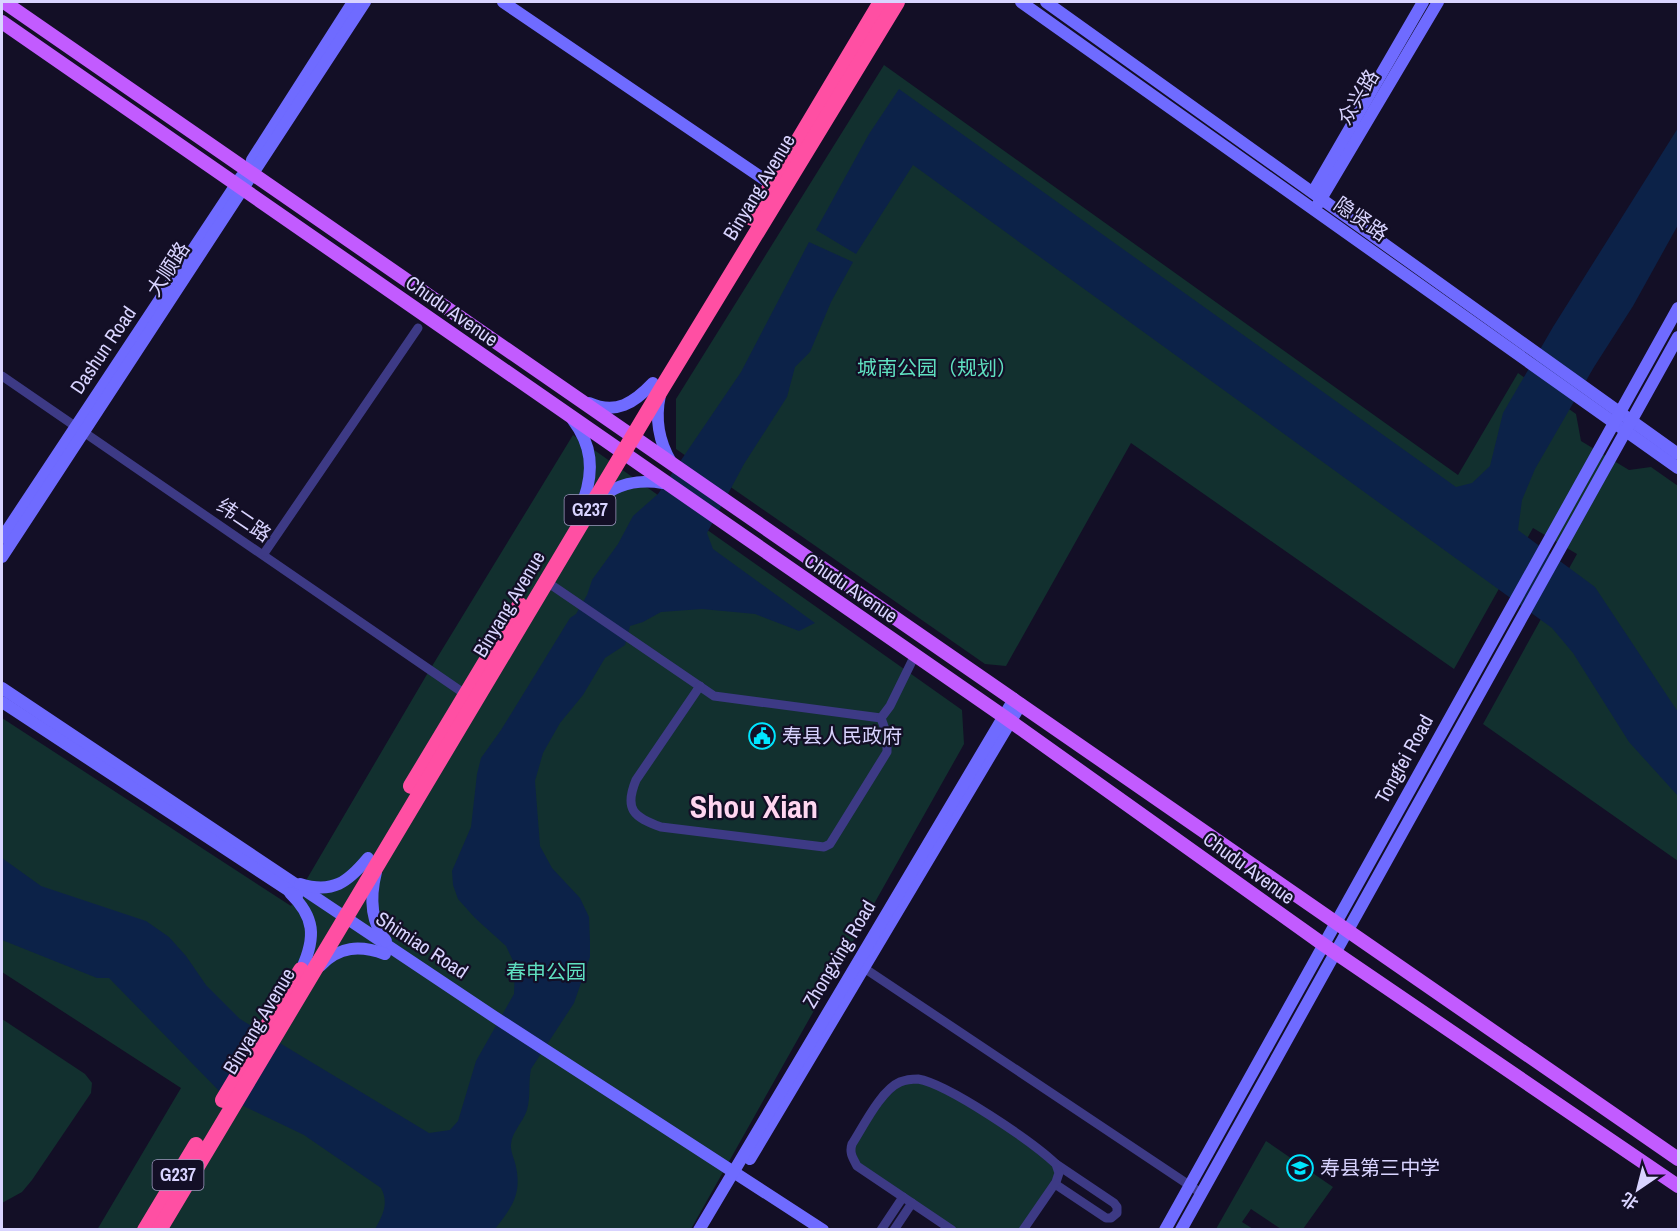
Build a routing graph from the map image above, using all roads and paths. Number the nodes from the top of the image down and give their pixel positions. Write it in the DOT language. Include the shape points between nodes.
graph roads {
  1 [pos="4,2"];
  2 [pos="353,2"];
  3 [pos="365,2"];
  4 [pos="502,2"];
  5 [pos="881,2"];
  6 [pos="897,2"];
  7 [pos="1021,2"];
  8 [pos="1046,2"];
  9 [pos="1423,2"];
  10 [pos="1437,2"];
  11 [pos="2,22"];
  12 [pos="56,37"];
  13 [pos="76,51"];
  14 [pos="45,52"];
  15 [pos="66,67"];
  16 [pos="247,169"];
  17 [pos="237,184"];
  18 [pos="777,188"];
  19 [pos="1317,195"];
  20 [pos="1313,211"];
  21 [pos="442,304"];
  22 [pos="1678,308"];
  23 [pos="431,320"];
  24 [pos="418,328"];
  25 [pos="485,333"];
  26 [pos="1678,337"];
  27 [pos="474,349"];
  28 [pos="2,376"];
  29 [pos="658,386"];
  30 [pos="580,399"];
  31 [pos="570,417"];
  32 [pos="1617,417"];
  33 [pos="1629,426"];
  34 [pos="80,429"];
  35 [pos="630,433"];
  36 [pos="619,451"];
  37 [pos="1678,454"];
  38 [pos="673,464"];
  39 [pos="1678,468"];
  40 [pos="665,484"];
  41 [pos="588,502"];
  42 [pos="2,538"];
  43 [pos="265,552"];
  44 [pos="2,557"];
  45 [pos="547,582"];
  46 [pos="915,655"];
  47 [pos="700,686"];
  48 [pos="2,688"];
  49 [pos="465,694"];
  50 [pos="2,702"];
  51 [pos="1017,702"];
  52 [pos="1003,716"];
  53 [pos="881,717"];
  54 [pos="374,858"];
  55 [pos="285,882"];
  56 [pos="338,918"];
  57 [pos="1342,926"];
  58 [pos="1329,949"];
  59 [pos="389,951"];
  60 [pos="860,966"];
  61 [pos="306,972"];
  62 [pos="216,1123"];
  63 [pos="1678,1159"];
  64 [pos="1056,1164"];
  65 [pos="737,1176"];
  66 [pos="1055,1184"];
  67 [pos="1190,1186"];
  68 [pos="1678,1186"];
  69 [pos="1201,1193"];
  70 [pos="903,1197"];
  71 [pos="912,1203"];
  72 [pos="146,1230"];
  73 [pos="159,1230"];
  74 [pos="699,1230"];
  75 [pos="708,1230"];
  76 [pos="808,1230"];
  77 [pos="823,1230"];
  78 [pos="881,1230"];
  79 [pos="894,1230"];
  80 [pos="952,1230"];
  81 [pos="1023,1230"];
  82 [pos="1165,1230"];
  83 [pos="1181,1230"];
  1 -- 12 [label="main road, Chudu Avenue"];
  2 -- 16 [label="street, Dashun Road"];
  3 -- 34 [label="street, 大顺路"];
  4 -- 18 [label="street"];
  5 -- 18 [label="highway, Binyang Avenue / G237"];
  6 -- 18 [label="highway, Binyang Avenue / G237"];
  7 -- 20 [label="street, 隐贤路"];
  8 -- 19 [label="street, 隐贤路"];
  9 -- 19 [label="street, 众兴路"];
  10 -- 19 [label="street, 众兴路"];
  11 -- 14 [label="main road, Chudu Avenue"];
  12 -- 13 [label="main road, Chudu Avenue"];
  12 -- 14 [label="street" via="57,45 52,52"];
  13 -- 15 [label="street" via="70,54"];
  13 -- 16 [label="main road, Chudu Avenue"];
  14 -- 15 [label="main road, Chudu Avenue"];
  15 -- 17 [label="main road, Chudu Avenue"];
  16 -- 17 [label="street, Dashun Road"];
  16 -- 21 [label="main road, Chudu Avenue"];
  17 -- 23 [label="main road, Chudu Avenue"];
  17 -- 34 [label="street, Dashun Road"];
  18 -- 29 [label="highway, Binyang Avenue / G237"];
  19 -- 20 [label="street, 众兴路"];
  19 -- 32 [label="street, 隐贤路"];
  20 -- 32 [label="street, 隐贤路"];
  21 -- 23 [label="street" via="442,312"];
  21 -- 25 [label="main road, Chudu Avenue"];
  22 -- 32 [label="street, Tongfei Road"];
  23 -- 27 [label="main road, Chudu Avenue"];
  24 -- 43 [label="street"];
  25 -- 27 [label="street" via="478,336"];
  25 -- 30 [label="main road, Chudu Avenue"];
  26 -- 33 [label="street, Tongfei Road"];
  27 -- 31 [label="main road, Chudu Avenue"];
  28 -- 34 [label="street, 纬二路"];
  29 -- 30 [label="street" via="616,409"];
  29 -- 35 [label="highway, Binyang Avenue / G237"];
  29 -- 38 [label="street" via="659,430"];
  30 -- 35 [label="main road, Chudu Avenue"];
  31 -- 36 [label="main road, Chudu Avenue"];
  31 -- 41 [label="street" via="591,458"];
  32 -- 33 [label="street, 隐贤路"];
  32 -- 57 [label="street, Tongfei Road"];
  33 -- 37 [label="street, 隐贤路"];
  33 -- 39 [label="street, 隐贤路"];
  33 -- 57 [label="street, Tongfei Road"];
  34 -- 42 [label="street, Dashun Road"];
  34 -- 44 [label="street, 大顺路"];
  34 -- 49 [label="street, 纬二路"];
  35 -- 36 [label="highway, Binyang Avenue / G237"];
  35 -- 38 [label="main road, Chudu Avenue"];
  36 -- 40 [label="main road, Chudu Avenue"];
  36 -- 41 [label="highway, Binyang Avenue / G237"];
  38 -- 51 [label="main road, Chudu Avenue"];
  40 -- 41 [label="street" via="629,483"];
  40 -- 46 [label="main road, Chudu Avenue"];
  41 -- 45 [label="highway, Binyang Avenue / G237"];
  41 -- 49 [label="highway, Binyang Avenue / G237"];
  45 -- 47 [label="street"];
  45 -- 54 [label="highway, Binyang Avenue / G237"];
  46 -- 52 [label="main road, Chudu Avenue"];
  46 -- 53 [label="street"];
  47 -- 53 [label="street" via="714,696"];
  47 -- 53 [label="street" via="631,792 632,810 661,827 824,847 830,844 887,752"];
  48 -- 55 [label="street, Shimiao Road"];
  49 -- 54 [label="highway, Binyang Avenue / G237"];
  50 -- 55 [label="street, Shimiao Road"];
  51 -- 52 [label="street, Zhongxing Road"];
  51 -- 57 [label="main road, Chudu Avenue"];
  51 -- 60 [label="street, Zhongxing Road"];
  52 -- 58 [label="main road, Chudu Avenue"];
  52 -- 60 [label="street, Zhongxing Road"];
  54 -- 55 [label="street" via="348,879 326,889"];
  54 -- 56 [label="highway, Binyang Avenue / G237"];
  54 -- 59 [label="street" via="373,912"];
  55 -- 56 [label="street, Shimiao Road"];
  55 -- 61 [label="street" via="309,919 312,933"];
  56 -- 59 [label="street, Shimiao Road"];
  56 -- 61 [label="highway, Binyang Avenue / G237"];
  57 -- 58 [label="street, Tongfei Road"];
  57 -- 63 [label="main road, Chudu Avenue"];
  58 -- 67 [label="street, Tongfei Road"];
  58 -- 68 [label="main road, Chudu Avenue"];
  58 -- 69 [label="street, Tongfei Road"];
  59 -- 61 [label="street" via="351,949"];
  59 -- 65 [label="street, Shimiao Road"];
  60 -- 65 [label="street, Zhongxing Road"];
  60 -- 67 [label="street"];
  61 -- 62 [label="highway, Binyang Avenue / G237"];
  62 -- 72 [label="highway, Binyang Avenue / G237"];
  62 -- 73 [label="highway, Binyang Avenue / G237"];
  64 -- 66 [label="street" via="1059,1173"];
  64 -- 66 [label="street" via="1114,1203 1117,1213 1106,1218"];
  64 -- 70 [label="street" via="985,1113 937,1085 916,1079 899,1083 882,1099 850,1150 857,1166"];
  65 -- 74 [label="street, Zhongxing Road"];
  65 -- 75 [label="street, Zhongxing Road"];
  65 -- 76 [label="street, Shimiao Road"];
  65 -- 77 [label="street, Shimiao Road"];
  66 -- 81 [label="street"];
  67 -- 69 [label="street"];
  67 -- 82 [label="street, Tongfei Road"];
  69 -- 83 [label="street, Tongfei Road"];
  70 -- 71 [label="street"];
  70 -- 78 [label="street"];
  71 -- 79 [label="street"];
  71 -- 80 [label="street"];
}
